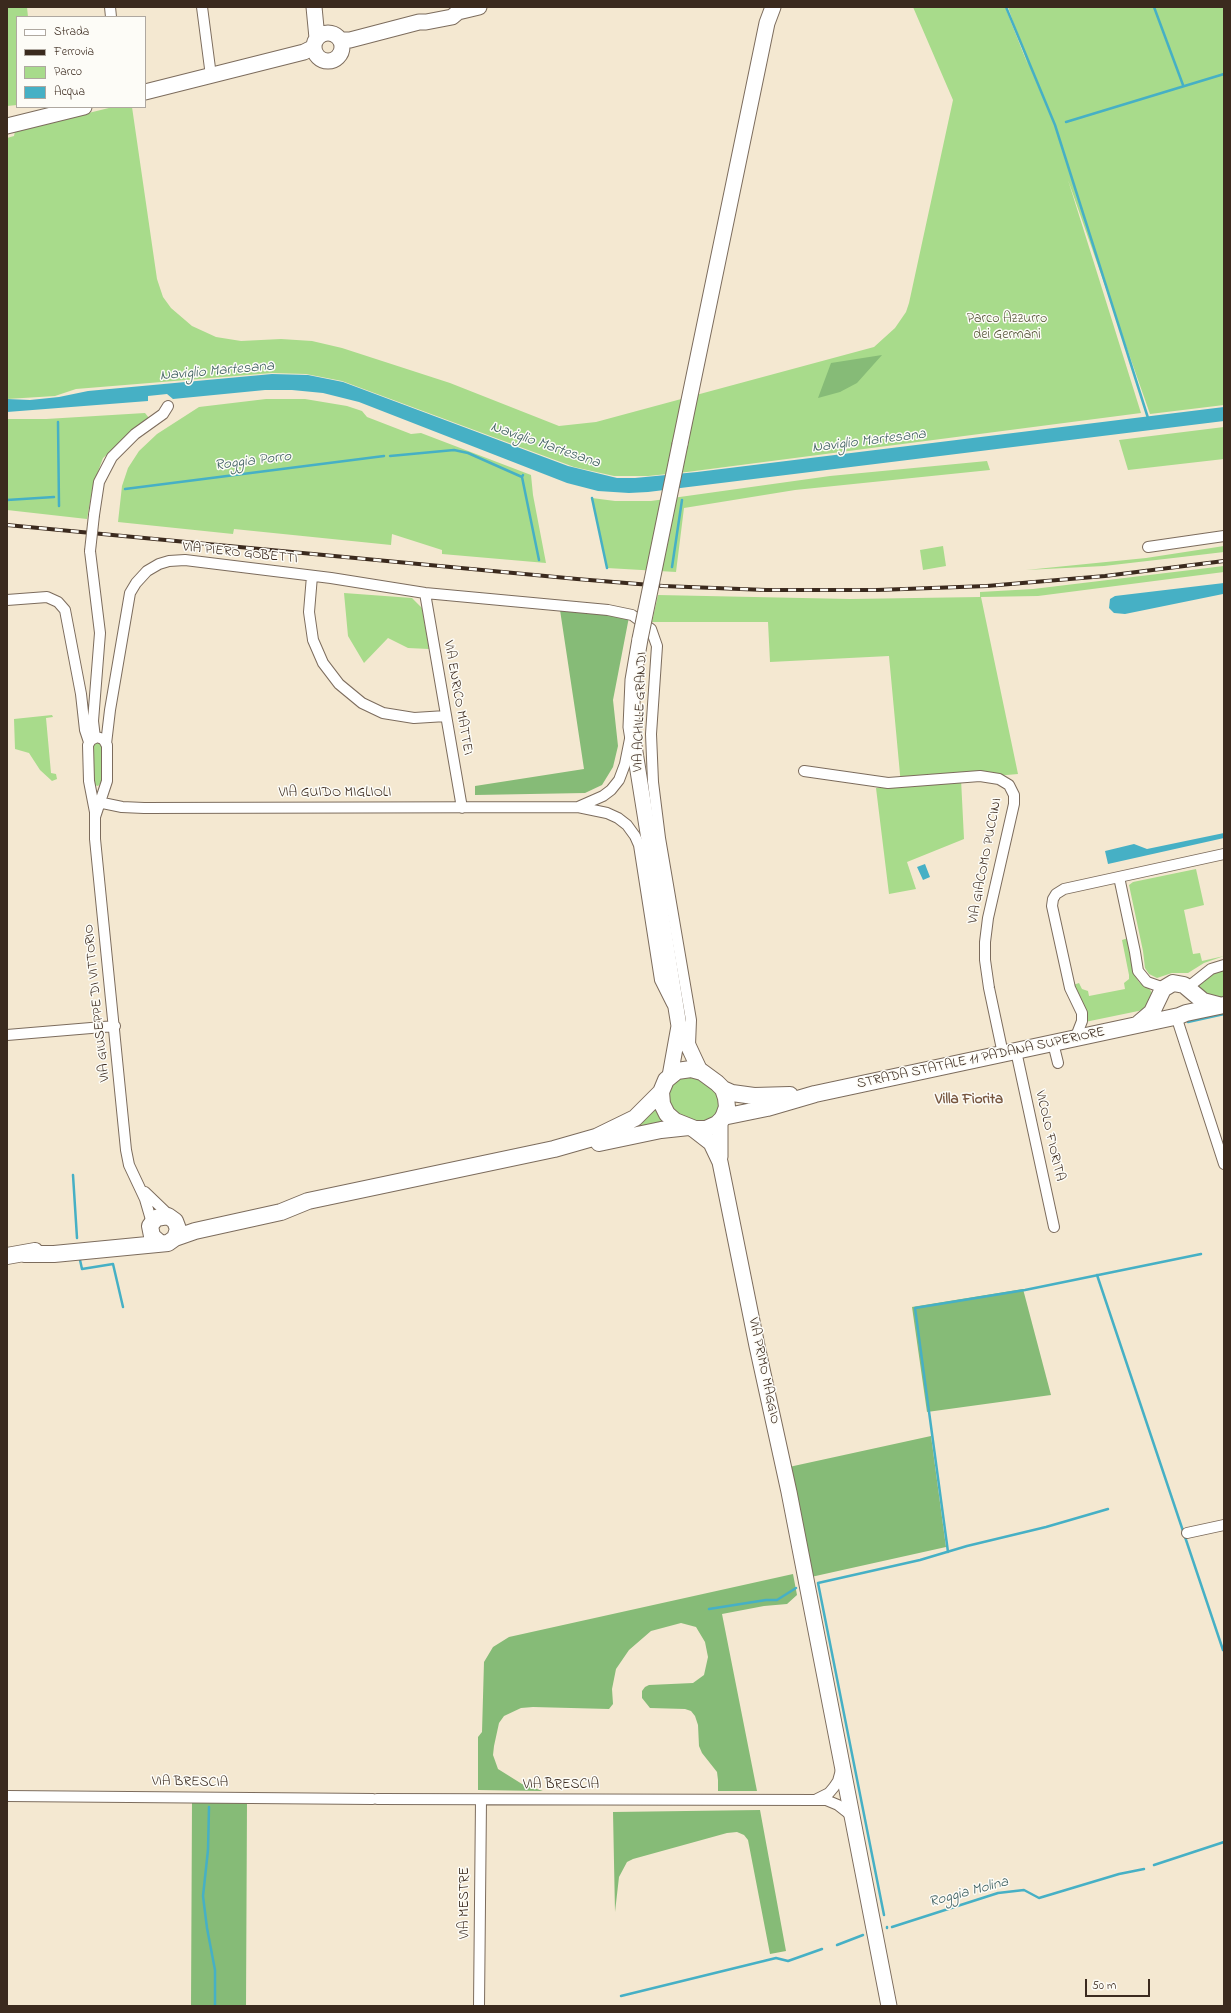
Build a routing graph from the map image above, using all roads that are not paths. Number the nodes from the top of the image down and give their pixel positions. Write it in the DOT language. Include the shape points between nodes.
graph roads {
  1 [pos="202,7"];
  2 [pos="479,7"];
  3 [pos="767,10"];
  4 [pos="315,13"];
  5 [pos="326,44"];
  6 [pos="211,76"];
  7 [pos="146,92"];
  8 [pos="80,108"];
  9 [pos="7,126"];
  10 [pos="168,406"];
  11 [pos="1224,536"];
  12 [pos="1148,547"];
  13 [pos="312,576"];
  14 [pos="425,593"];
  15 [pos="7,600"];
  16 [pos="446,716"];
  17 [pos="631,728"];
  18 [pos="98,740"];
  19 [pos="804,771"];
  20 [pos="89,784"];
  21 [pos="106,785"];
  22 [pos="96,802"];
  23 [pos="578,807"];
  24 [pos="462,808"];
  25 [pos="1224,854"];
  26 [pos="1119,877"];
  27 [pos="1224,965"];
  28 [pos="1189,990"];
  29 [pos="1162,992"];
  30 [pos="1222,1005"];
  31 [pos="1179,1017"];
  32 [pos="678,1018"];
  33 [pos="1136,1025"];
  34 [pos="115,1026"];
  35 [pos="7,1035"];
  36 [pos="1075,1039"];
  37 [pos="1054,1043"];
  38 [pos="690,1049"];
  39 [pos="1009,1053"];
  40 [pos="1058,1063"];
  41 [pos="700,1071"];
  42 [pos="670,1076"];
  43 [pos="723,1089"];
  44 [pos="661,1092"];
  45 [pos="820,1093"];
  46 [pos="721,1119"];
  47 [pos="691,1128"];
  48 [pos="1219,1135"];
  49 [pos="554,1149"];
  50 [pos="720,1162"];
  51 [pos="1224,1162"];
  52 [pos="138,1184"];
  53 [pos="151,1226"];
  54 [pos="1054,1227"];
  55 [pos="171,1230"];
  56 [pos="24,1254"];
  57 [pos="7,1256"];
  58 [pos="1224,1525"];
  59 [pos="1187,1533"];
  60 [pos="841,1764"];
  61 [pos="7,1796"];
  62 [pos="481,1800"];
  63 [pos="816,1800"];
  64 [pos="852,1816"];
  65 [pos="480,2006"];
  66 [pos="889,2006"];
  1 -- 6 [label="street"];
  2 -- 5 [label="main road" via="458,12 452,17 419,22"];
  3 -- 17 [label="main road, bridge" via="632,680"];
  4 -- 5 [label="main road"];
  5 -- 6 [label="main road"];
  6 -- 7 [label="main road"];
  8 -- 9 [label="main road"];
  10 -- 18 [label="street, bridge" via="163,414 135,434 112,457 98,482 90,551 100,625 93,721"];
  11 -- 12 [label="street"];
  13 -- 14 [label="street, VIA PIERO GOBETTI"];
  13 -- 16 [label="street, VIA PIERO GOBETTI" via="309,612 313,640 323,663 339,684 362,703 391,715 417,718"];
  13 -- 18 [label="street, VIA PIERO GOBETTI" via="185,560 169,561 149,569 136,582 130,593 110,710"];
  14 -- 16 [label="street, VIA ENRICO MATTEI"];
  14 -- 38 [label="street, VIA ACHILLE GRANDI" via="624,612 651,629 655,638 657,658 651,734 653,782 691,1020"];
  15 -- 18 [label="street" via="48,597 58,602 65,610 85,730"];
  16 -- 24 [label="street, VIA ENRICO MATTEI"];
  17 -- 23 [label="street" via="625,764 619,780 603,796"];
  17 -- 32 [label="main road"];
  18 -- 20 [label="street, VIA GIUSEPPE DI VITTORIO"];
  18 -- 21 [label="street, VIA GIUSEPPE DI VITTORIO"];
  19 -- 39 [label="street, VIA GIACOMO PUCCINI" via="888,783 980,776 999,779 1010,785 1014,804 985,942 988,981"];
  20 -- 21 [label="street" via="97,790 103,789"];
  20 -- 22 [label="street, VIA GIUSEPPE DI VITTORIO"];
  21 -- 22 [label="street, VIA GIUSEPPE DI VITTORIO"];
  22 -- 24 [label="street, VIA GUIDO MIGLIOLI" via="144,808"];
  22 -- 34 [label="street, VIA GIUSEPPE DI VITTORIO" via="95,839"];
  23 -- 24 [label="street, VIA GUIDO MIGLIOLI"];
  23 -- 32 [label="street" via="594,809 618,818 635,836 639,845 660,980"];
  25 -- 26 [label="street"];
  26 -- 29 [label="street" via="1138,971 1147,982"];
  26 -- 36 [label="street" via="1064,889 1057,892 1053,899 1052,906 1071,992 1082,1013 1082,1021"];
  27 -- 28 [label="street" via="1211,969"];
  28 -- 29 [label="main road, STRADA STATALE 11 PADANA SUPERIORE" via="1176,983"];
  28 -- 30 [label="main road, STRADA STATALE 11 PADANA SUPERIORE" via="1203,1001"];
  28 -- 31 [label="main road" via="1192,1003"];
  29 -- 31 [label="main road" via="1162,1008 1168,1014"];
  29 -- 33 [label="main road, STRADA STATALE 11 PADANA SUPERIORE" via="1152,1012"];
  30 -- 31 [label="main road, STRADA STATALE 11 PADANA SUPERIORE"];
  31 -- 33 [label="main road, STRADA STATALE 11 PADANA SUPERIORE"];
  31 -- 48 [label="street"];
  32 -- 38 [label="main road"];
  32 -- 42 [label="main road"];
  33 -- 36 [label="main road, STRADA STATALE 11 PADANA SUPERIORE"];
  34 -- 35 [label="street"];
  34 -- 52 [label="street, VIA GIUSEPPE DI VITTORIO" via="127,1156"];
  36 -- 37 [label="main road, STRADA STATALE 11 PADANA SUPERIORE"];
  37 -- 39 [label="main road, STRADA STATALE 11 PADANA SUPERIORE"];
  37 -- 40 [label="street"];
  38 -- 41 [label="main road"];
  39 -- 45 [label="main road, STRADA STATALE 11 PADANA SUPERIORE"];
  39 -- 54 [label="street, VICOLO FIORITA"];
  41 -- 42 [label="main road" via="684,1069"];
  41 -- 43 [label="main road"];
  42 -- 44 [label="main road"];
  43 -- 45 [label="main road, STRADA STATALE 11 PADANA SUPERIORE" via="741,1095 762,1097"];
  43 -- 46 [label="main road" via="727,1103"];
  44 -- 47 [label="main road" via="662,1104 667,1115"];
  44 -- 49 [label="main road" via="639,1115 621,1126 596,1138"];
  45 -- 46 [label="main road, STRADA STATALE 11 PADANA SUPERIORE"];
  46 -- 47 [label="main road" via="708,1128"];
  46 -- 50 [label="main road, VIA PRIMO MAGGIO"];
  47 -- 49 [label="main road" via="661,1130 619,1140"];
  47 -- 50 [label="main road, VIA PRIMO MAGGIO" via="711,1143"];
  48 -- 51 [label="street"];
  49 -- 55 [label="main road" via="308,1201 279,1203"];
  50 -- 60 [label="main road, VIA PRIMO MAGGIO"];
  52 -- 53 [label="street, VIA GIUSEPPE DI VITTORIO" via="145,1199"];
  52 -- 55 [label="street, VIA GIUSEPPE DI VITTORIO"];
  53 -- 55 [label="main road" via="160,1216"];
  53 -- 55 [label="main road" via="153,1238"];
  53 -- 56 [label="main road" via="143,1235 134,1238 53,1247"];
  55 -- 56 [label="main road" via="54,1254"];
  56 -- 57 [label="main road"];
  58 -- 59 [label="street"];
  60 -- 63 [label="street" via="841,1773 834,1787"];
  60 -- 64 [label="main road, VIA PRIMO MAGGIO"];
  61 -- 62 [label="street, VIA BRESCIA"];
  62 -- 63 [label="street, VIA BRESCIA"];
  62 -- 65 [label="street, VIA MESTRE"];
  63 -- 64 [label="street, VIA BRESCIA" via="826,1800 838,1805"];
  64 -- 66 [label="main road, VIA PRIMO MAGGIO"];
}
